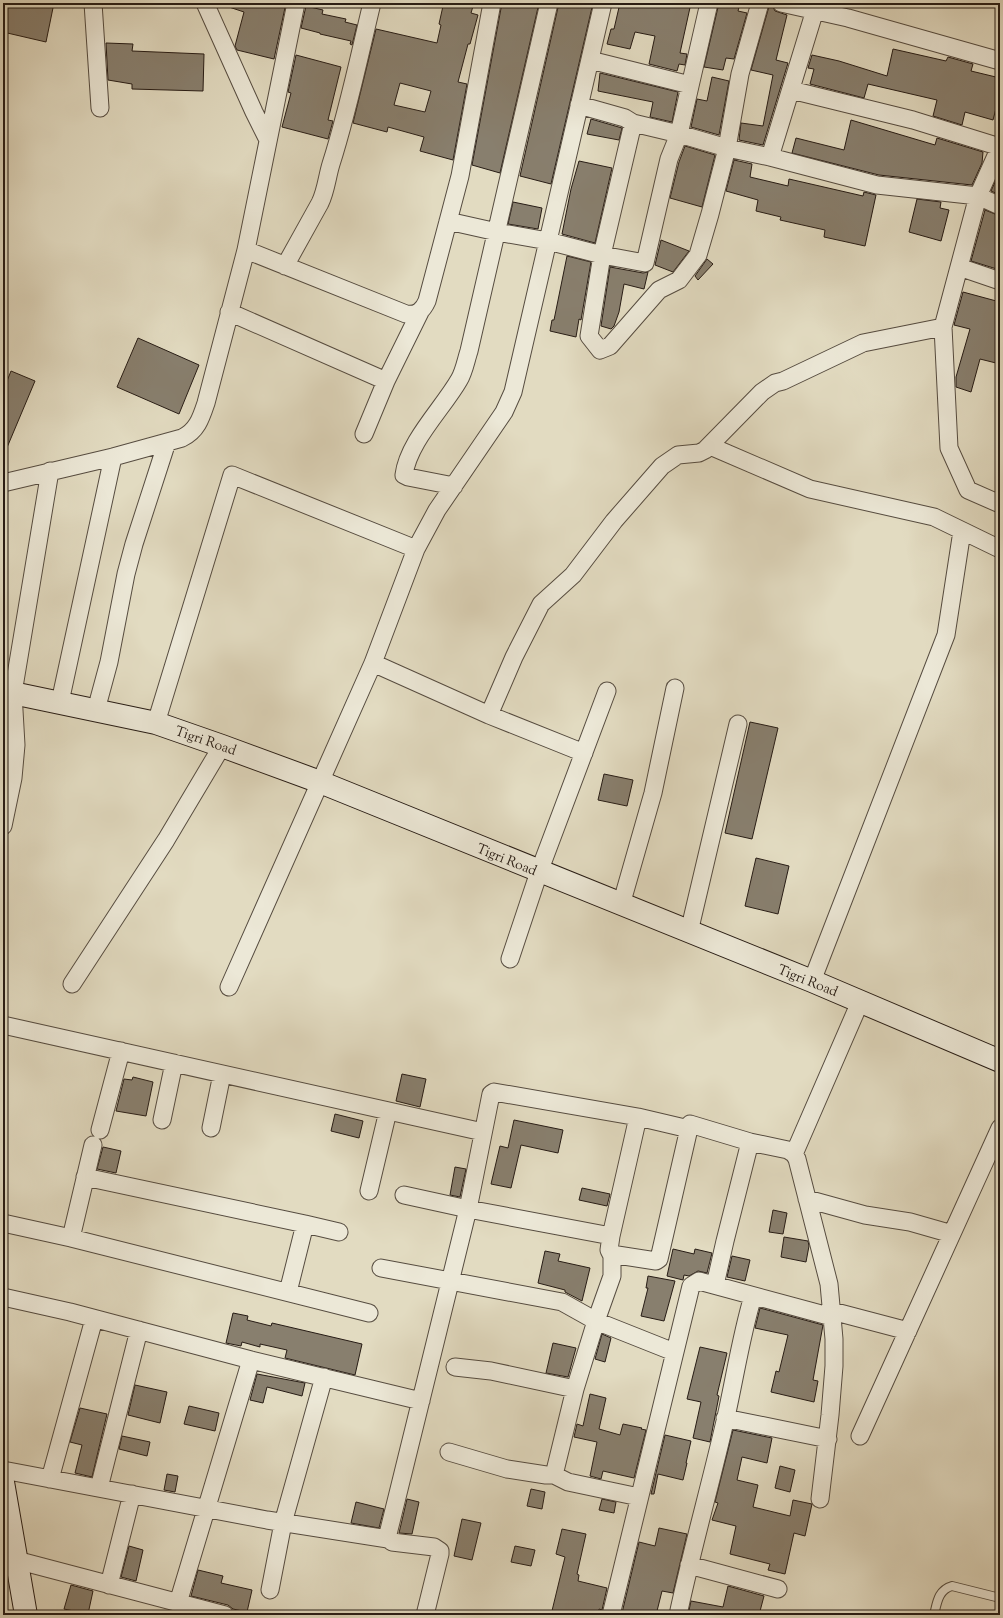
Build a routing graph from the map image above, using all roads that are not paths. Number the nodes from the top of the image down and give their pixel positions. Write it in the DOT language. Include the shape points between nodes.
graph roads {
  1 [pos="93,3"];
  2 [pos="205,3"];
  3 [pos="296,3"];
  4 [pos="372,3"];
  5 [pos="492,3"];
  6 [pos="549,3"];
  7 [pos="603,3"];
  8 [pos="709,3"];
  9 [pos="760,3"];
  10 [pos="780,3"];
  11 [pos="815,10"];
  12 [pos="590,60"];
  13 [pos="1000,61"];
  14 [pos="690,85"];
  15 [pos="791,90"];
  16 [pos="579,105"];
  17 [pos="100,108"];
  18 [pos="633,123"];
  19 [pos="679,134"];
  20 [pos="268,140"];
  21 [pos="1000,147"];
  22 [pos="727,148"];
  23 [pos="770,157"];
  24 [pos="978,196"];
  25 [pos="1000,206"];
  26 [pos="448,221"];
  27 [pos="496,232"];
  28 [pos="548,241"];
  29 [pos="246,250"];
  30 [pos="602,255"];
  31 [pos="285,266"];
  32 [pos="959,267"];
  33 [pos="1000,281"];
  34 [pos="229,312"];
  35 [pos="420,312"];
  36 [pos="943,327"];
  37 [pos="386,381"];
  38 [pos="364,434"];
  39 [pos="167,442"];
  40 [pos="710,446"];
  41 [pos="112,457"];
  42 [pos="50,471"];
  43 [pos="3,483"];
  44 [pos="454,486"];
  45 [pos="1000,504"];
  46 [pos="962,531"];
  47 [pos="416,549"];
  48 [pos="1000,549"];
  49 [pos="373,663"];
  50 [pos="675,688"];
  51 [pos="607,691"];
  52 [pos="8,692"];
  53 [pos="60,702"];
  54 [pos="96,710"];
  55 [pos="489,715"];
  56 [pos="156,723"];
  57 [pos="738,724"];
  58 [pos="222,746"];
  59 [pos="584,753"];
  60 [pos="320,782"];
  61 [pos="3,826"];
  62 [pos="539,872"];
  63 [pos="621,905"];
  64 [pos="689,932"];
  65 [pos="510,958"];
  66 [pos="812,981"];
  67 [pos="72,984"];
  68 [pos="229,987"];
  69 [pos="860,1002"];
  70 [pos="3,1025"];
  71 [pos="121,1051"];
  72 [pos="1000,1061"];
  73 [pos="174,1063"];
  74 [pos="222,1074"];
  75 [pos="388,1111"];
  76 [pos="638,1117"];
  77 [pos="162,1120"];
  78 [pos="210,1128"];
  79 [pos="1000,1128"];
  80 [pos="689,1129"];
  81 [pos="100,1130"];
  82 [pos="483,1132"];
  83 [pos="750,1142"];
  84 [pos="93,1145"];
  85 [pos="794,1154"];
  86 [pos="86,1177"];
  87 [pos="369,1191"];
  88 [pos="404,1195"];
  89 [pos="807,1198"];
  90 [pos="468,1209"];
  91 [pos="3,1223"];
  92 [pos="305,1224"];
  93 [pos="339,1232"];
  94 [pos="952,1234"];
  95 [pos="611,1236"];
  96 [pos="71,1238"];
  97 [pos="612,1254"];
  98 [pos="381,1268"];
  99 [pos="450,1282"];
  100 [pos="715,1285"];
  101 [pos="288,1292"];
  102 [pos="753,1296"];
  103 [pos="3,1297"];
  104 [pos="369,1313"];
  105 [pos="832,1314"];
  106 [pos="94,1319"];
  107 [pos="596,1321"];
  108 [pos="139,1330"];
  109 [pos="908,1330"];
  110 [pos="674,1352"];
  111 [pos="251,1360"];
  112 [pos="455,1367"];
  113 [pos="324,1377"];
  114 [pos="575,1389"];
  115 [pos="422,1401"];
  116 [pos="726,1418"];
  117 [pos="860,1436"];
  118 [pos="828,1439"];
  119 [pos="449,1452"];
  120 [pos="3,1470"];
  121 [pos="554,1475"];
  122 [pos="50,1479"];
  123 [pos="3,1482"];
  124 [pos="99,1488"];
  125 [pos="132,1494"];
  126 [pos="639,1497"];
  127 [pos="820,1499"];
  128 [pos="207,1508"];
  129 [pos="283,1522"];
  130 [pos="388,1539"];
  131 [pos="16,1560"];
  132 [pos="689,1564"];
  133 [pos="109,1585"];
  134 [pos="778,1589"];
  135 [pos="270,1590"];
  136 [pos="1000,1598"];
  137 [pos="178,1603"];
  138 [pos="428,1614"];
  139 [pos="26,1615"];
  140 [pos="225,1615"];
  141 [pos="611,1615"];
  142 [pos="678,1615"];
  143 [pos="934,1615"];
  1 -- 17 [label="street"];
  2 -- 20 [label="street"];
  3 -- 20 [label="street"];
  4 -- 31 [label="street" via="343,126 322,198"];
  5 -- 26 [label="street" via="460,176"];
  6 -- 27 [label="street"];
  7 -- 12 [label="street"];
  8 -- 14 [label="street"];
  9 -- 22 [label="street" via="740,74"];
  10 -- 11 [label="street"];
  11 -- 13 [label="street"];
  11 -- 15 [label="street"];
  12 -- 14 [label="street"];
  12 -- 16 [label="street"];
  14 -- 19 [label="street"];
  15 -- 21 [label="street" via="913,120"];
  15 -- 23 [label="street"];
  16 -- 18 [label="street" via="625,118"];
  16 -- 28 [label="street"];
  18 -- 19 [label="street"];
  18 -- 30 [label="street"];
  19 -- 22 [label="street"];
  19 -- 30 [label="street" via="669,160 645,263"];
  20 -- 29 [label="street"];
  21 -- 24 [label="street"];
  22 -- 23 [label="street"];
  22 -- 30 [label="street" via="698,255 679,280 659,290 610,346 600,350 589,336"];
  23 -- 24 [label="street" via="878,185"];
  24 -- 25 [label="street"];
  24 -- 32 [label="street"];
  26 -- 27 [label="street"];
  26 -- 35 [label="street" via="427,301"];
  27 -- 28 [label="street"];
  27 -- 44 [label="street" via="469,351 460,379 417,440 404,475"];
  28 -- 30 [label="street"];
  28 -- 44 [label="street" via="513,392 504,412"];
  29 -- 31 [label="street"];
  29 -- 34 [label="street"];
  31 -- 35 [label="street" via="406,314"];
  32 -- 33 [label="street"];
  32 -- 36 [label="street"];
  34 -- 37 [label="street"];
  34 -- 39 [label="street" via="206,403 198,424 189,435"];
  35 -- 37 [label="street"];
  36 -- 40 [label="street" via="863,343 775,383 762,392"];
  36 -- 45 [label="street" via="949,448 968,490"];
  37 -- 38 [label="street"];
  39 -- 41 [label="street"];
  39 -- 54 [label="street" via="126,574 109,662"];
  40 -- 46 [label="street" via="810,489 934,517"];
  40 -- 55 [label="street" via="699,453 678,455 662,466 614,521 573,575 541,604"];
  41 -- 42 [label="street"];
  41 -- 53 [label="street"];
  42 -- 43 [label="street"];
  42 -- 52 [label="street"];
  44 -- 47 [label="street" via="437,510"];
  46 -- 48 [label="street"];
  46 -- 66 [label="street" via="946,635"];
  47 -- 49 [label="street"];
  47 -- 56 [label="street" via="232,475"];
  49 -- 55 [label="street"];
  49 -- 60 [label="street"];
  50 -- 63 [label="street" via="653,793"];
  51 -- 59 [label="street"];
  52 -- 53 [label="street, Tigri Road"];
  52 -- 61 [label="street" via="16,751"];
  53 -- 54 [label="street, Tigri Road"];
  54 -- 56 [label="street, Tigri Road"];
  55 -- 59 [label="street"];
  56 -- 58 [label="street, Tigri Road"];
  57 -- 64 [label="street"];
  58 -- 60 [label="street, Tigri Road"];
  58 -- 67 [label="street" via="166,840"];
  59 -- 62 [label="street"];
  60 -- 62 [label="street, Tigri Road"];
  60 -- 68 [label="street"];
  62 -- 63 [label="street, Tigri Road"];
  62 -- 65 [label="street"];
  63 -- 64 [label="street, Tigri Road"];
  64 -- 66 [label="street, Tigri Road"];
  66 -- 69 [label="street, Tigri Road"];
  69 -- 72 [label="street, Tigri Road"];
  69 -- 85 [label="street"];
  70 -- 71 [label="street"];
  71 -- 73 [label="street"];
  71 -- 81 [label="street"];
  73 -- 74 [label="street"];
  73 -- 77 [label="street"];
  74 -- 75 [label="street"];
  74 -- 78 [label="street"];
  75 -- 82 [label="street"];
  75 -- 87 [label="street"];
  76 -- 80 [label="street"];
  76 -- 82 [label="street" via="494,1092 491,1094"];
  76 -- 95 [label="street"];
  79 -- 94 [label="street"];
  80 -- 83 [label="street" via="690,1124"];
  80 -- 97 [label="street" via="659,1259 656,1261"];
  82 -- 90 [label="street"];
  83 -- 85 [label="street" via="788,1150"];
  83 -- 100 [label="street"];
  84 -- 86 [label="street"];
  85 -- 89 [label="street"];
  86 -- 92 [label="street"];
  86 -- 96 [label="street"];
  88 -- 90 [label="street"];
  89 -- 94 [label="street" via="865,1215 910,1222"];
  89 -- 105 [label="street" via="829,1284"];
  90 -- 95 [label="street"];
  90 -- 99 [label="street"];
  91 -- 96 [label="street"];
  92 -- 93 [label="street"];
  92 -- 101 [label="street"];
  94 -- 109 [label="street"];
  95 -- 97 [label="street" via="609,1252"];
  96 -- 101 [label="street"];
  97 -- 107 [label="street" via="612,1276"];
  98 -- 99 [label="street"];
  99 -- 107 [label="street" via="562,1302"];
  99 -- 115 [label="street"];
  100 -- 102 [label="street"];
  100 -- 110 [label="street" via="699,1281 691,1286"];
  101 -- 104 [label="street"];
  102 -- 105 [label="street"];
  102 -- 116 [label="street" via="744,1325"];
  103 -- 106 [label="street"];
  105 -- 109 [label="street"];
  105 -- 118 [label="street" via="834,1366"];
  106 -- 108 [label="street"];
  106 -- 122 [label="street"];
  107 -- 110 [label="street"];
  107 -- 114 [label="street"];
  108 -- 111 [label="street"];
  108 -- 124 [label="street"];
  109 -- 117 [label="street"];
  110 -- 126 [label="street"];
  111 -- 113 [label="street"];
  111 -- 128 [label="street"];
  112 -- 114 [label="street" via="491,1371"];
  113 -- 115 [label="street"];
  113 -- 129 [label="street"];
  114 -- 121 [label="street"];
  115 -- 130 [label="street"];
  116 -- 118 [label="street"];
  116 -- 132 [label="street"];
  118 -- 127 [label="street"];
  119 -- 121 [label="street" via="507,1469"];
  120 -- 122 [label="street"];
  121 -- 126 [label="street" via="568,1482"];
  122 -- 124 [label="street"];
  123 -- 131 [label="street"];
  124 -- 125 [label="street"];
  125 -- 128 [label="street"];
  125 -- 133 [label="street"];
  126 -- 141 [label="street"];
  128 -- 129 [label="street"];
  128 -- 137 [label="street"];
  129 -- 130 [label="street"];
  129 -- 135 [label="street"];
  130 -- 138 [label="street" via="392,1542 434,1547 439,1550"];
  131 -- 133 [label="street"];
  131 -- 139 [label="street"];
  132 -- 134 [label="street"];
  132 -- 142 [label="street"];
  133 -- 137 [label="street"];
  136 -- 143 [label="lane" via="952,1586 946,1588 939,1596"];
  137 -- 140 [label="street"];
}
